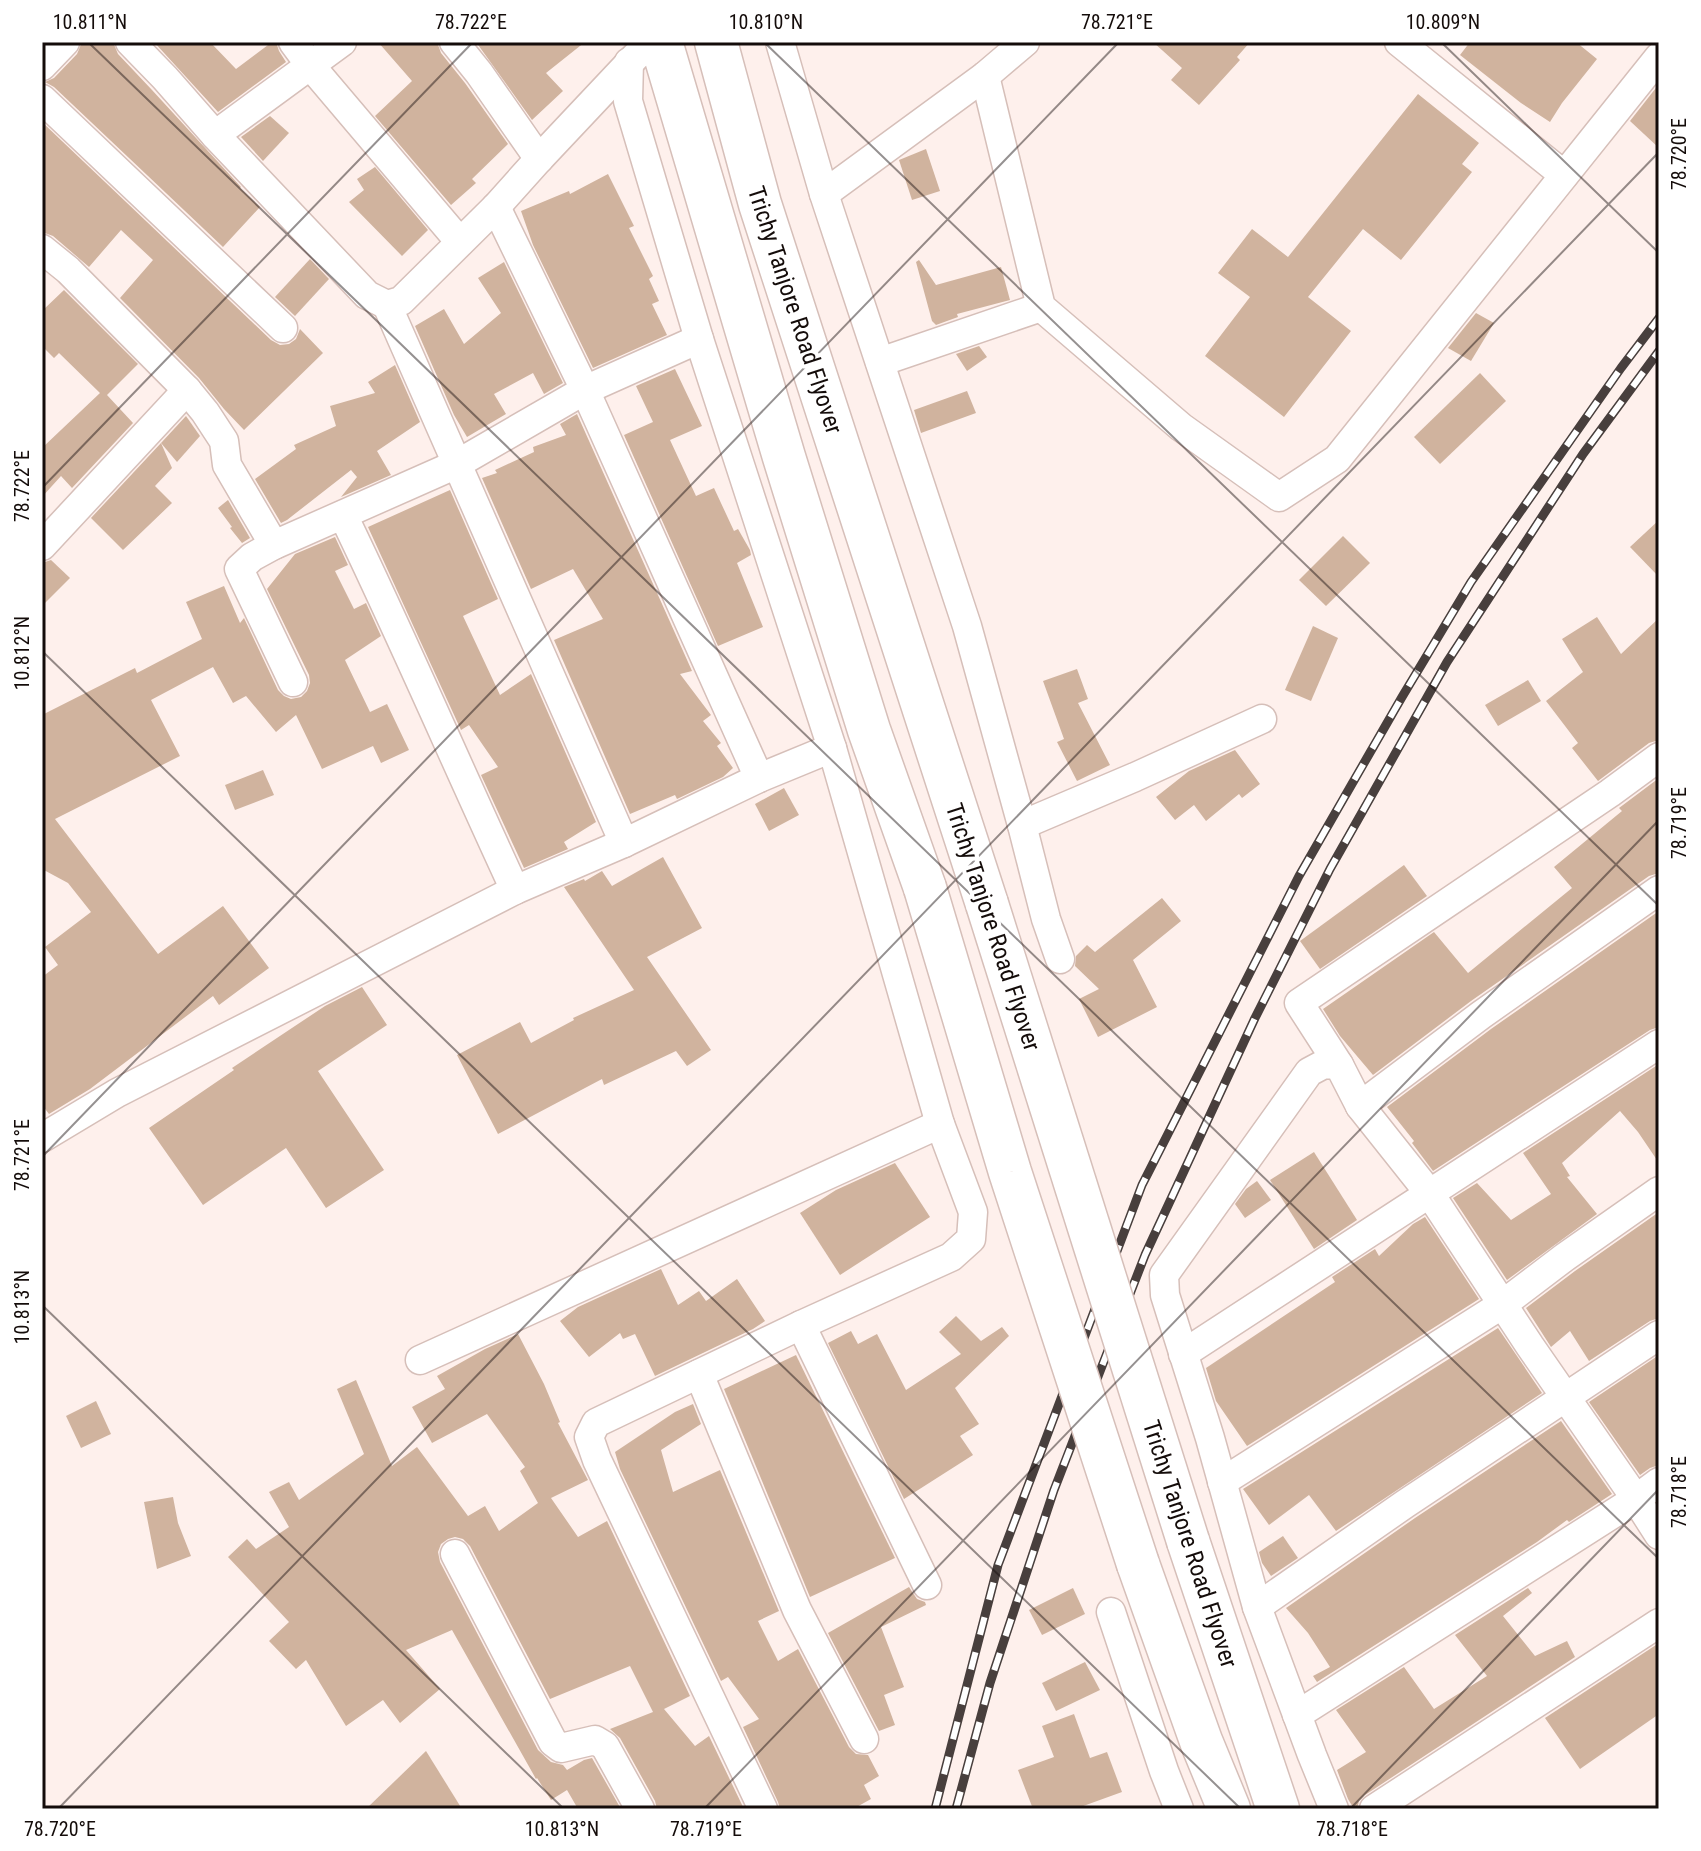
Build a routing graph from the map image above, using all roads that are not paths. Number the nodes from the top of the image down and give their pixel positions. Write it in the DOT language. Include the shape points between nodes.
graph roads {
  1 [pos="65,42"];
  2 [pos="130,42"];
  3 [pos="293,42"];
  4 [pos="342,42"];
  5 [pos="454,42"];
  6 [pos="654,42"];
  7 [pos="716,42"];
  8 [pos="780,42"];
  9 [pos="1025,42"];
  10 [pos="1401,43"];
  11 [pos="645,52"];
  12 [pos="1659,57"];
  13 [pos="310,65"];
  14 [pos="42,66"];
  15 [pos="985,76"];
  16 [pos="42,99"];
  17 [pos="215,135"];
  18 [pos="539,159"];
  19 [pos="1564,175"];
  20 [pos="824,194"];
  21 [pos="496,207"];
  22 [pos="460,242"];
  23 [pos="42,249"];
  24 [pos="387,305"];
  25 [pos="1041,307"];
  26 [pos="283,328"];
  27 [pos="699,339"];
  28 [pos="880,362"];
  29 [pos="187,390"];
  30 [pos="585,390"];
  31 [pos="457,464"];
  32 [pos="343,515"];
  33 [pos="274,545"];
  34 [pos="42,546"];
  35 [pos="293,682"];
  36 [pos="1262,719"];
  37 [pos="832,748"];
  38 [pos="1659,757"];
  39 [pos="759,778"];
  40 [pos="1022,825"];
  41 [pos="624,843"];
  42 [pos="515,890"];
  43 [pos="1659,890"];
  44 [pos="1060,959"];
  45 [pos="1659,1044"];
  46 [pos="1339,1065"];
  47 [pos="1360,1106"];
  48 [pos="940,1124"];
  49 [pos="42,1138"];
  50 [pos="1659,1191"];
  51 [pos="1430,1194"];
  52 [pos="1503,1304"];
  53 [pos="801,1325"];
  54 [pos="1659,1335"];
  55 [pos="1183,1354"];
  56 [pos="420,1360"];
  57 [pos="699,1374"];
  58 [pos="1566,1399"];
  59 [pos="1222,1482"];
  60 [pos="1659,1482"];
  61 [pos="1636,1499"];
  62 [pos="1659,1535"];
  63 [pos="455,1554"];
  64 [pos="927,1585"];
  65 [pos="1257,1607"];
  66 [pos="1111,1612"];
  67 [pos="1659,1623"];
  68 [pos="1297,1715"];
  69 [pos="864,1739"];
  70 [pos="640,1809"];
  71 [pos="763,1809"];
  72 [pos="1179,1809"];
  73 [pos="1229,1809"];
  74 [pos="1278,1809"];
  75 [pos="1334,1809"];
  76 [pos="1374,1809"];
  1 -- 14 [label="street"];
  2 -- 17 [label="street"];
  3 -- 13 [label="street"];
  4 -- 13 [label="street"];
  5 -- 18 [label="street"];
  6 -- 11 [label="street"];
  7 -- 74 [label="highway, Trichy Tanjore Road Flyover, bridge" via="760,204"];
  8 -- 20 [label="street"];
  9 -- 15 [label="street"];
  10 -- 19 [label="street"];
  11 -- 18 [label="street"];
  11 -- 27 [label="street" via="628,101"];
  11 -- 73 [label="highway, Trichy Tanjore Road Flyover, bridge" via="687,129 784,457 869,730 925,888 1010,1172 1138,1564"];
  12 -- 19 [label="street"];
  13 -- 17 [label="street"];
  13 -- 22 [label="street"];
  15 -- 20 [label="street"];
  15 -- 25 [label="street"];
  16 -- 26 [label="street"];
  17 -- 24 [label="street" via="367,295"];
  18 -- 21 [label="street"];
  19 -- 25 [label="street" via="1337,459 1279,497 1181,427"];
  20 -- 28 [label="street"];
  21 -- 22 [label="street"];
  21 -- 30 [label="street"];
  22 -- 24 [label="street" via="401,301"];
  23 -- 29 [label="street"];
  24 -- 31 [label="street"];
  25 -- 28 [label="street"];
  27 -- 30 [label="street"];
  27 -- 37 [label="street"];
  28 -- 40 [label="street" via="967,626"];
  29 -- 33 [label="street" via="224,441 227,465"];
  29 -- 34 [label="street"];
  30 -- 31 [label="street"];
  30 -- 39 [label="street"];
  31 -- 32 [label="street"];
  31 -- 41 [label="street"];
  32 -- 33 [label="street"];
  32 -- 42 [label="street"];
  33 -- 35 [label="street" via="239,569"];
  36 -- 40 [label="street"];
  37 -- 39 [label="street"];
  37 -- 48 [label="street"];
  38 -- 46 [label="street" via="1299,1003"];
  39 -- 41 [label="street"];
  40 -- 44 [label="street"];
  41 -- 42 [label="street"];
  42 -- 49 [label="street" via="117,1093"];
  43 -- 47 [label="street"];
  45 -- 51 [label="street"];
  46 -- 47 [label="street"];
  46 -- 55 [label="street" via="1324,1064 1309,1072 1164,1275"];
  47 -- 51 [label="street"];
  48 -- 53 [label="street" via="973,1212 971,1239 951,1257"];
  48 -- 56 [label="street"];
  50 -- 52 [label="street"];
  51 -- 52 [label="street"];
  51 -- 55 [label="street"];
  52 -- 58 [label="street"];
  52 -- 59 [label="street"];
  53 -- 57 [label="street"];
  53 -- 64 [label="street"];
  54 -- 58 [label="street"];
  55 -- 59 [label="street"];
  57 -- 69 [label="street" via="797,1610"];
  57 -- 71 [label="street" via="596,1423 589,1437"];
  58 -- 61 [label="street"];
  58 -- 65 [label="street"];
  59 -- 65 [label="street"];
  60 -- 61 [label="street"];
  61 -- 62 [label="street"];
  61 -- 68 [label="street"];
  63 -- 70 [label="street" via="553,1742 561,1748 595,1740 605,1746"];
  65 -- 68 [label="street"];
  66 -- 72 [label="street"];
  67 -- 76 [label="street"];
  68 -- 75 [label="street"];
}
